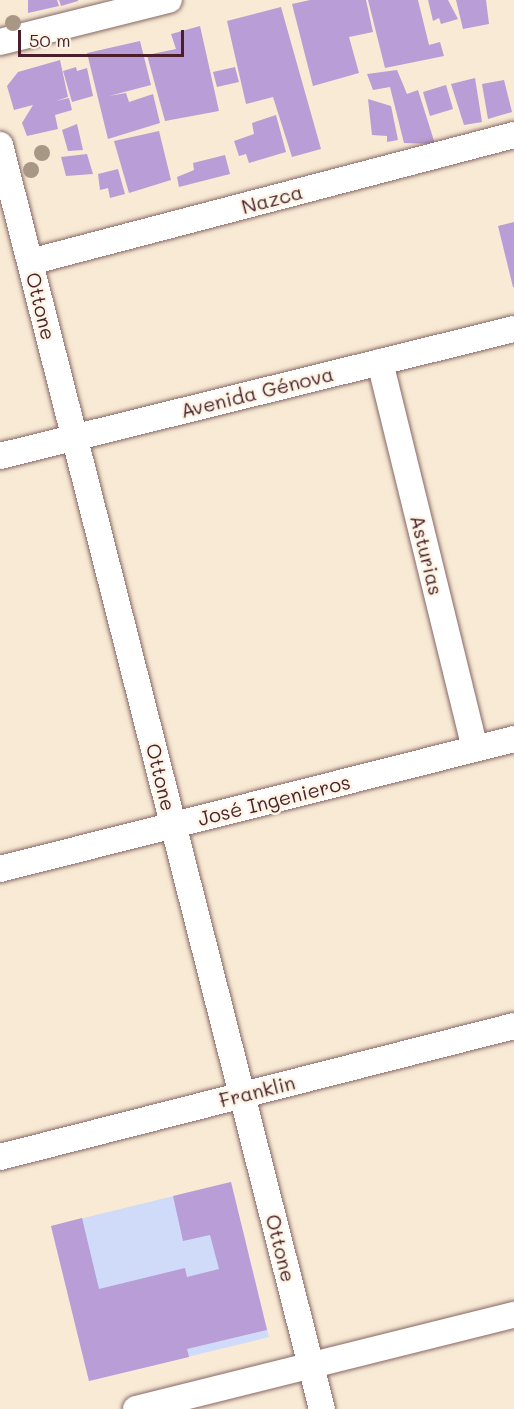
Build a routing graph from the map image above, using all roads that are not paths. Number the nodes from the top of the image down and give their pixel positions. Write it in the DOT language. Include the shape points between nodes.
graph roads {
  1 [pos="169,0"];
  2 [pos="0,42"];
  3 [pos="514,135"];
  4 [pos="0,145"];
  5 [pos="30,262"];
  6 [pos="514,329"];
  7 [pos="380,362"];
  8 [pos="75,438"];
  9 [pos="0,456"];
  10 [pos="514,739"];
  11 [pos="475,749"];
  12 [pos="173,825"];
  13 [pos="0,869"];
  14 [pos="514,1026"];
  15 [pos="242,1095"];
  16 [pos="0,1157"];
  17 [pos="514,1315"];
  18 [pos="311,1365"];
  19 [pos="136,1409"];
  20 [pos="322,1409"];
  1 -- 2 [label="street"];
  3 -- 5 [label="street, Nazca"];
  4 -- 5 [label="street, Ottone"];
  5 -- 8 [label="street, Ottone"];
  6 -- 7 [label="street, Avenida Génova"];
  7 -- 8 [label="street, Avenida Génova"];
  7 -- 11 [label="street, Asturias"];
  8 -- 9 [label="street, Avenida Génova"];
  8 -- 12 [label="street, Ottone"];
  10 -- 11 [label="street, José Ingenieros"];
  11 -- 12 [label="street, José Ingenieros"];
  12 -- 13 [label="street, José Ingenieros"];
  12 -- 15 [label="street, Ottone"];
  14 -- 15 [label="street, Franklin"];
  15 -- 16 [label="street, Franklin"];
  15 -- 18 [label="street, Ottone"];
  17 -- 18 [label="street"];
  18 -- 19 [label="street"];
  18 -- 20 [label="street, Ottone"];
}
